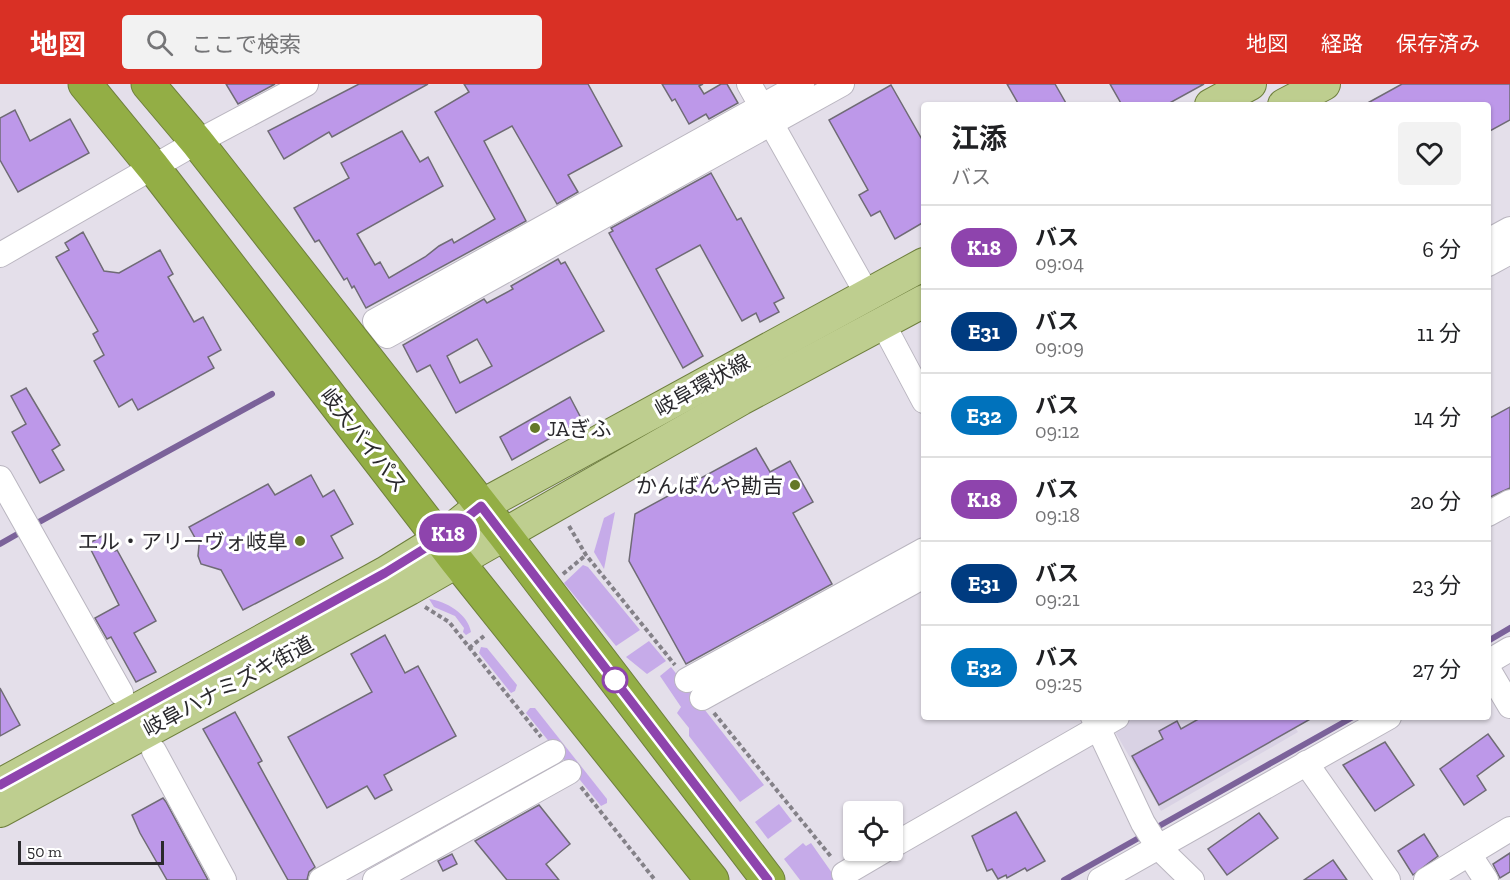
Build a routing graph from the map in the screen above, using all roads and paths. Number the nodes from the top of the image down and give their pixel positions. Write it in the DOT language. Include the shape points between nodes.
graph roads {
  1 [pos="85,84"];
  2 [pos="148,84"];
  3 [pos="306,84"];
  4 [pos="749,84"];
  5 [pos="802,84"];
  6 [pos="842,84"];
  7 [pos="1250,84"];
  8 [pos="1324,84"];
  9 [pos="1215,99"];
  10 [pos="1290,102"];
  11 [pos="766,115"];
  12 [pos="197,142"];
  13 [pos="153,167"];
  14 [pos="1510,229"];
  15 [pos="1491,240"];
  16 [pos="1510,252"];
  17 [pos="0,255"];
  18 [pos="1491,262"];
  19 [pos="921,266"];
  20 [pos="867,294"];
  21 [pos="921,303"];
  22 [pos="883,324"];
  23 [pos="921,395"];
  24 [pos="0,478"];
  25 [pos="1510,502"];
  26 [pos="481,506"];
  27 [pos="1491,512"];
  28 [pos="504,534"];
  29 [pos="448,549"];
  30 [pos="921,552"];
  31 [pos="921,577"];
  32 [pos="409,589"];
  33 [pos="1510,649"];
  34 [pos="1491,660"];
  35 [pos="1491,674"];
  36 [pos="121,693"];
  37 [pos="1510,706"];
  38 [pos="1103,720"];
  39 [pos="1384,720"];
  40 [pos="154,751"];
  41 [pos="553,752"];
  42 [pos="1306,763"];
  43 [pos="569,772"];
  44 [pos="0,785"];
  45 [pos="0,811"];
  46 [pos="1510,829"];
  47 [pos="1152,837"];
  48 [pos="903,839"];
  49 [pos="1469,854"];
  50 [pos="866,861"];
  51 [pos="844,874"];
  52 [pos="224,880"];
  53 [pos="321,880"];
  54 [pos="375,880"];
  55 [pos="655,880"];
  56 [pos="712,880"];
  57 [pos="768,880"];
  58 [pos="1100,880"];
  59 [pos="1192,880"];
  60 [pos="1388,880"];
  61 [pos="1426,880"];
  62 [pos="1486,880"];
  1 -- 13 [label="highway, 岐大バイパス"];
  2 -- 12 [label="highway"];
  3 -- 12 [label="street"];
  4 -- 11 [label="street"];
  5 -- 11 [label="street"];
  6 -- 11 [label="street"];
  7 -- 9 [label="main road"];
  8 -- 10 [label="main road"];
  11 -- 11 [label="street" via="387,336 375,321"];
  11 -- 20 [label="street"];
  12 -- 13 [label="street"];
  12 -- 26 [label="highway"];
  13 -- 17 [label="street"];
  13 -- 29 [label="highway, 岐大バイパス"];
  14 -- 15 [label="street"];
  16 -- 18 [label="street"];
  19 -- 20 [label="main road, 岐阜環状線"];
  20 -- 26 [label="main road, 岐阜環状線"];
  21 -- 22 [label="main road, 岐阜環状線"];
  22 -- 23 [label="street"];
  22 -- 28 [label="main road, 岐阜環状線" via="741,399"];
  24 -- 36 [label="street"];
  25 -- 27 [label="street"];
  26 -- 28 [label="highway"];
  26 -- 29 [label="main road, 岐阜環状線"];
  28 -- 29 [label="main road, 岐阜環状線"];
  28 -- 57 [label="highway"];
  29 -- 32 [label="main road, 岐阜ハナミズキ街道"];
  29 -- 44 [label="main road, 岐阜ハナミズキ街道" via="385,573"];
  29 -- 56 [label="highway, 岐大バイパス"];
  30 -- 31 [label="street" via="694,689"];
  32 -- 41 [label="path" via="420,605 449,622"];
  32 -- 45 [label="main road, 岐阜ハナミズキ街道"];
  33 -- 34 [label="street"];
  35 -- 37 [label="street"];
  38 -- 47 [label="street"];
  38 -- 48 [label="street"];
  39 -- 42 [label="street"];
  40 -- 52 [label="street"];
  41 -- 53 [label="street"];
  42 -- 47 [label="street"];
  42 -- 60 [label="street"];
  43 -- 54 [label="street"];
  43 -- 55 [label="path"];
  46 -- 49 [label="street"];
  47 -- 58 [label="street"];
  47 -- 59 [label="street"];
  49 -- 61 [label="street"];
  49 -- 62 [label="street"];
  50 -- 51 [label="street"];
}
